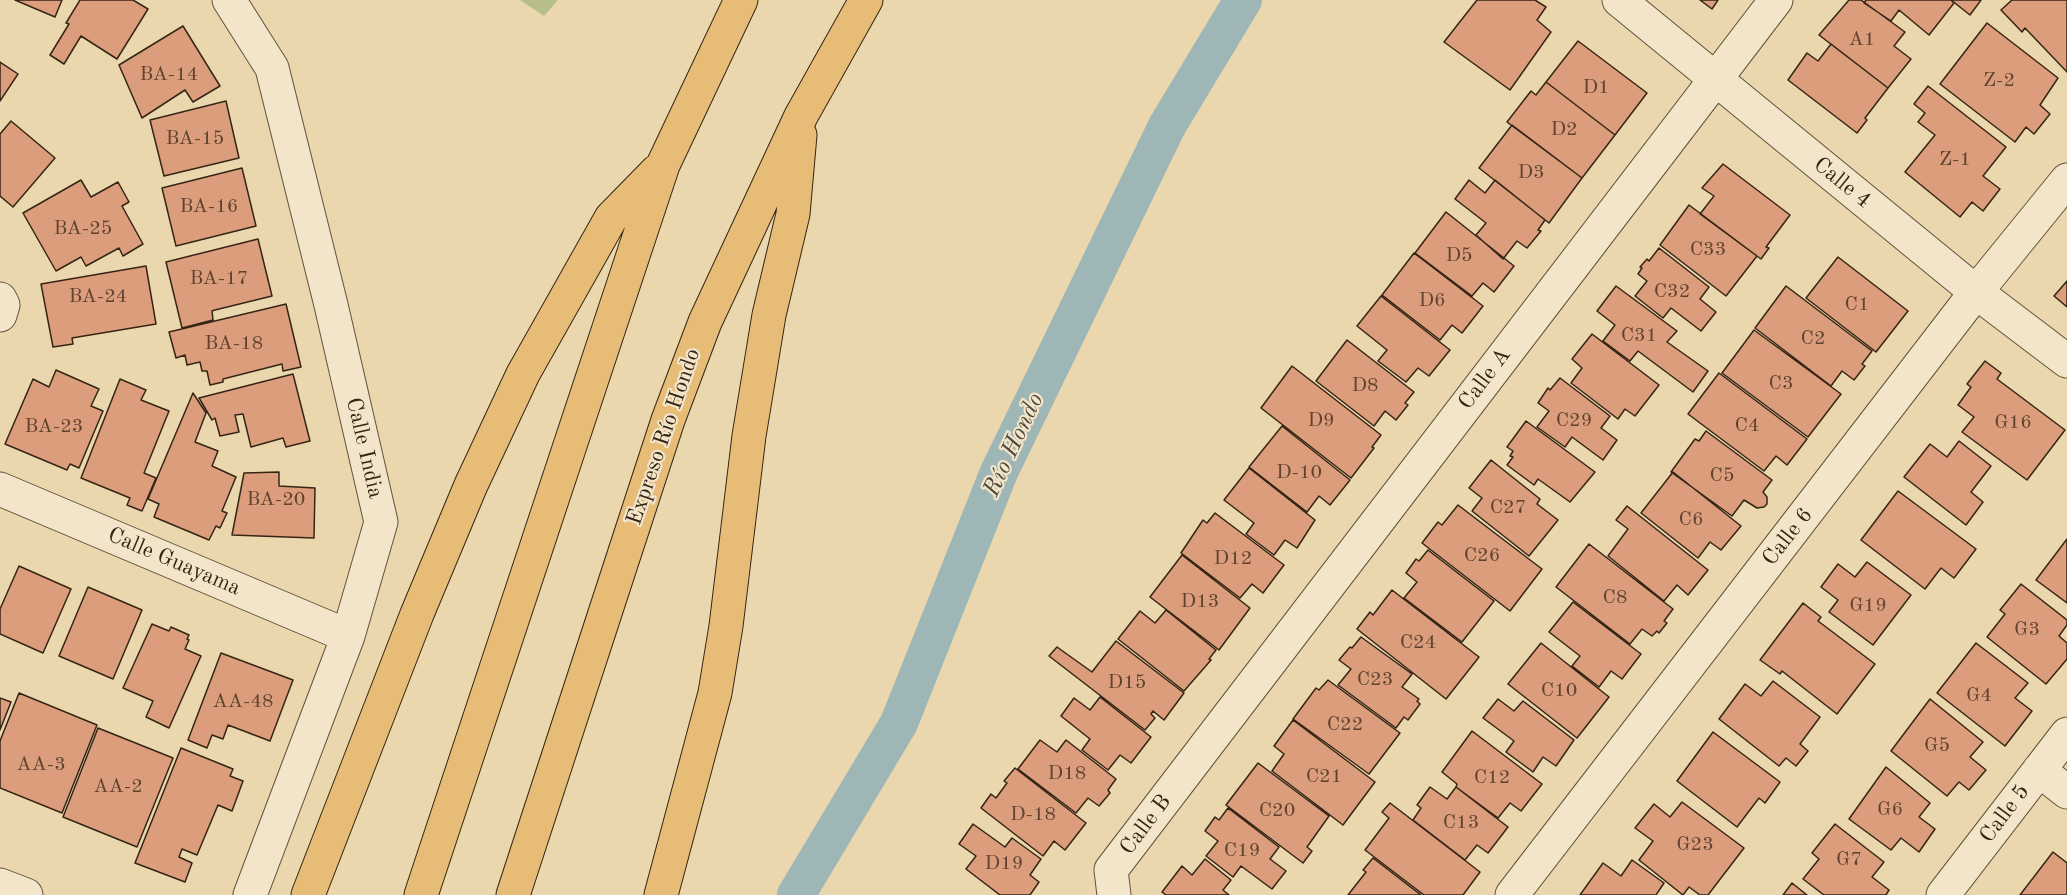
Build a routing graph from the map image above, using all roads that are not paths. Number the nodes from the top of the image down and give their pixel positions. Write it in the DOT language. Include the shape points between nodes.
graph roads {
  1 [pos="229,0"];
  2 [pos="741,0"];
  3 [pos="866,0"];
  4 [pos="1619,0"];
  5 [pos="1776,0"];
  6 [pos="1715,80"];
  7 [pos="801,116"];
  8 [pos="663,165"];
  9 [pos="2067,180"];
  10 [pos="1977,292"];
  11 [pos="0,299"];
  12 [pos="0,315"];
  13 [pos="2067,362"];
  14 [pos="0,489"];
  15 [pos="348,636"];
  16 [pos="2067,734"];
  17 [pos="1195,759"];
  18 [pos="2039,770"];
  19 [pos="2067,792"];
  20 [pos="426,881"];
  21 [pos="0,885"];
  22 [pos="26,895"];
  23 [pos="250,895"];
  24 [pos="308,895"];
  25 [pos="513,895"];
  26 [pos="661,895"];
  27 [pos="1114,895"];
  28 [pos="1512,895"];
  29 [pos="1943,895"];
  1 -- 15 [label="street, Calle India" via="272,68 381,522"];
  2 -- 8 [label="highway"];
  3 -- 7 [label="highway, Expreso Río Hondo"];
  4 -- 6 [label="street, Calle 4"];
  5 -- 6 [label="street, Calle A"];
  6 -- 10 [label="street, Calle 4"];
  6 -- 17 [label="street, Calle A"];
  7 -- 25 [label="highway, Expreso Río Hondo" via="705,322 668,420"];
  7 -- 26 [label="highway" via="793,213 769,315 749,436 715,693"];
  8 -- 20 [label="highway"];
  8 -- 24 [label="highway" via="611,218 523,374 426,593"];
  9 -- 10 [label="street, Calle 6"];
  10 -- 13 [label="street, Calle 4"];
  10 -- 28 [label="street, Calle 6"];
  11 -- 12 [label="street"];
  14 -- 15 [label="street, Calle Guayama"];
  15 -- 23 [label="street, Calle India"];
  16 -- 18 [label="street, Calle 5"];
  17 -- 27 [label="street, Calle B" via="1111,870"];
  18 -- 19 [label="street"];
  18 -- 29 [label="street, Calle 5"];
  21 -- 22 [label="street"];
}
